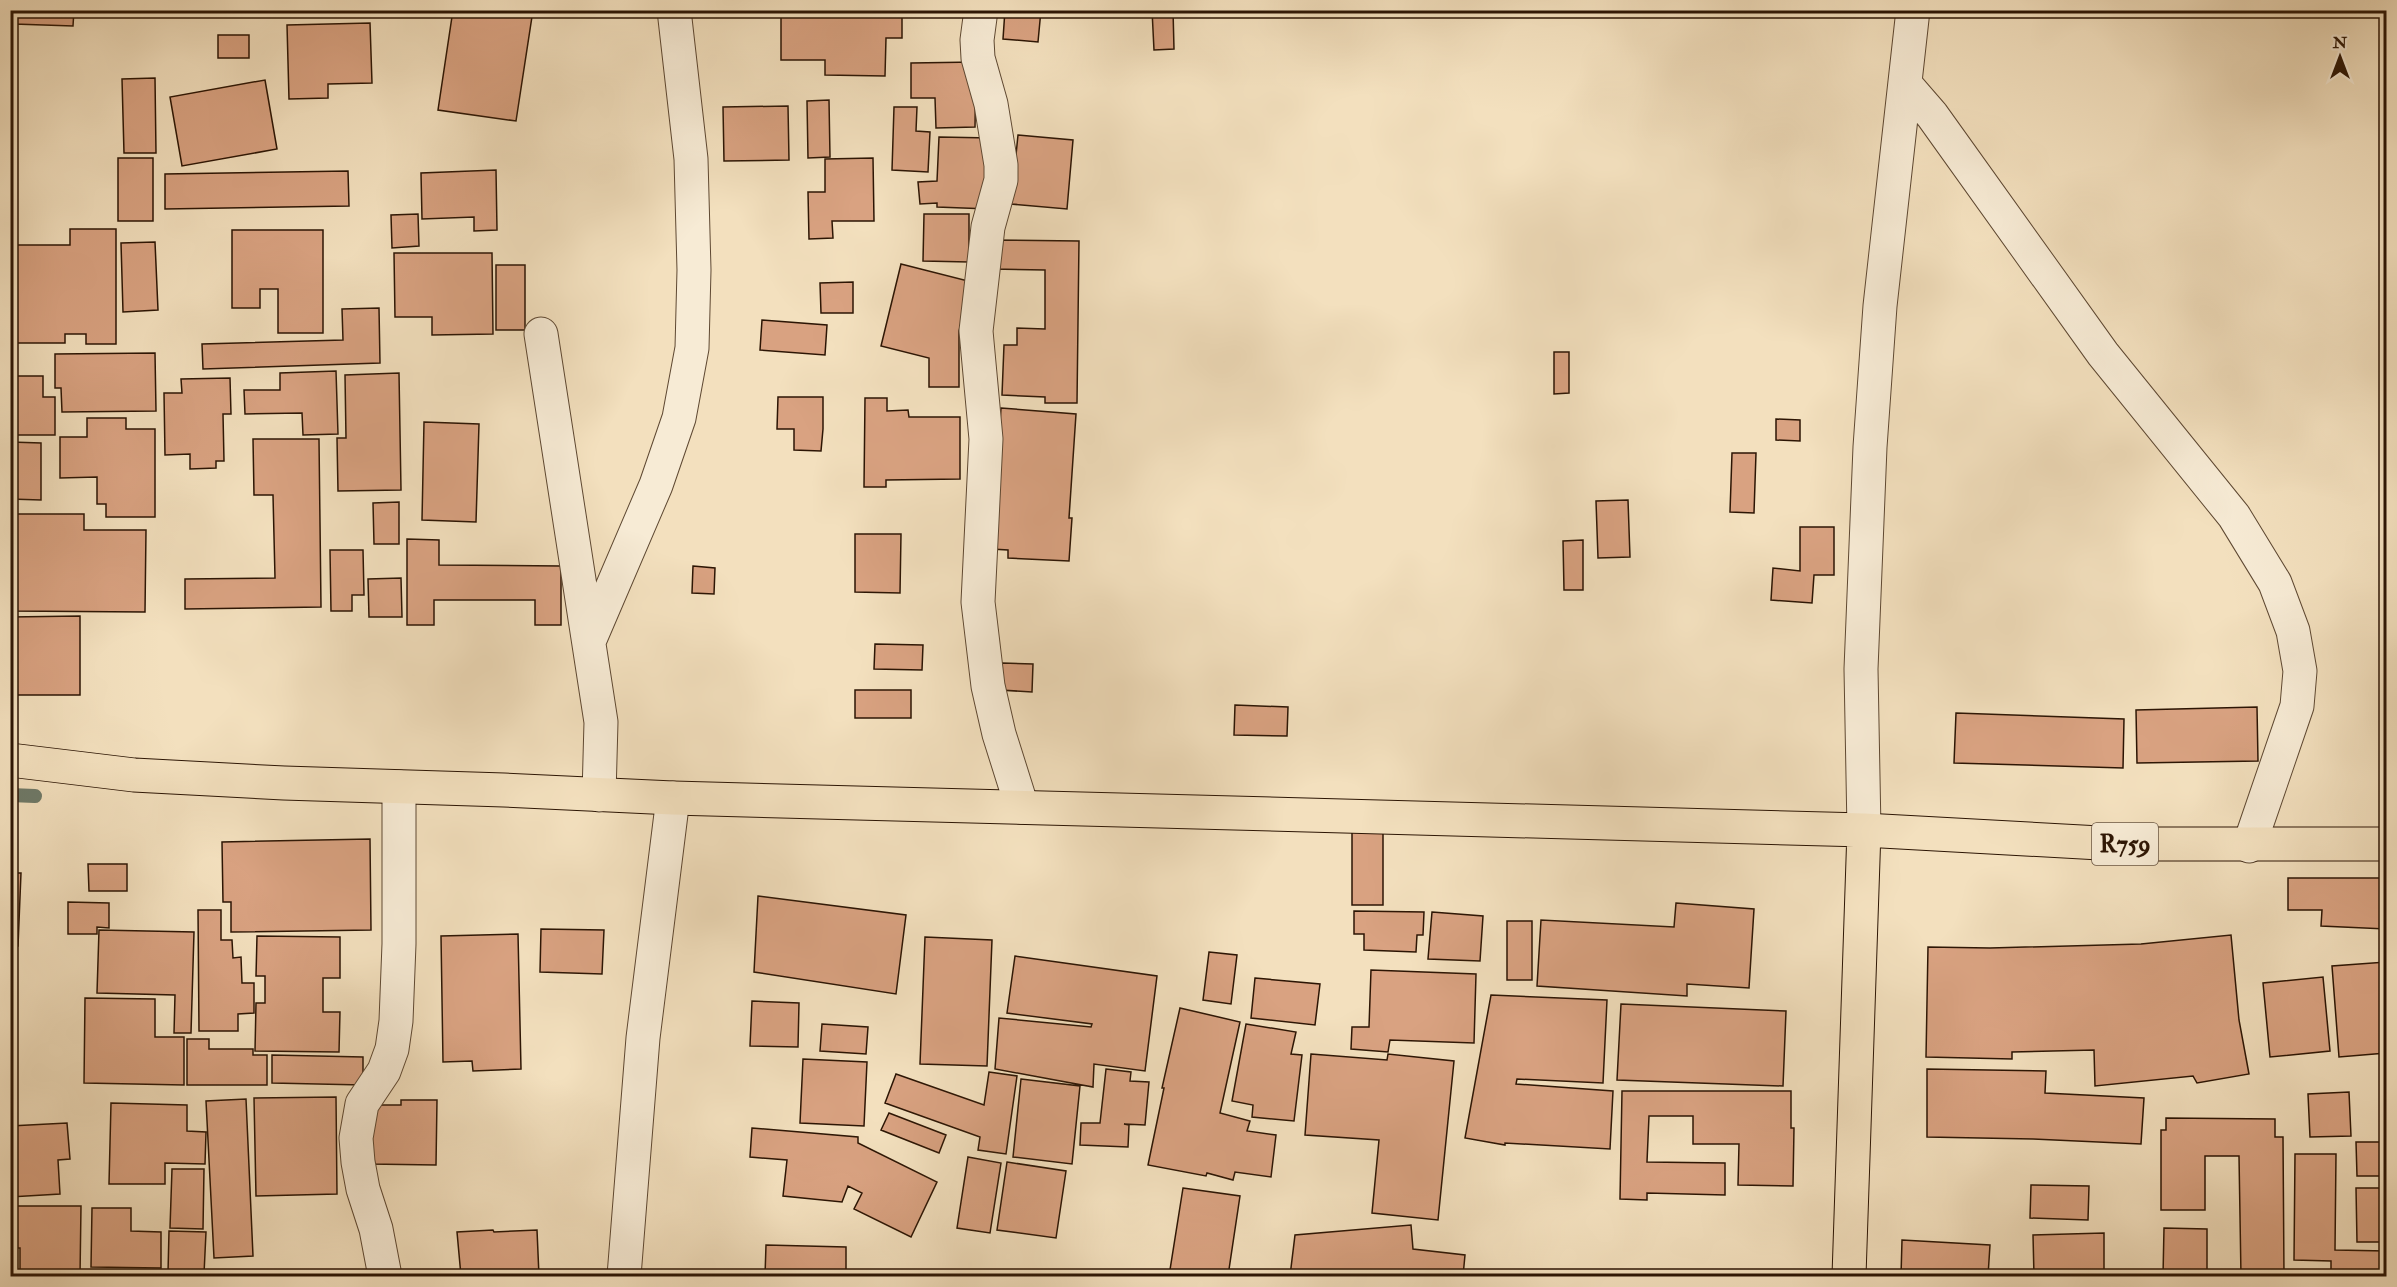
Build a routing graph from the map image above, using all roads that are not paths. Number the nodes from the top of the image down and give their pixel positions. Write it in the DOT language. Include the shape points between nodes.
graph roads {
  1 [pos="674,10"];
  2 [pos="981,10"];
  3 [pos="1913,10"];
  4 [pos="1906,84"];
  5 [pos="541,334"];
  6 [pos="590,639"];
  7 [pos="10,760"];
  8 [pos="399,787"];
  9 [pos="599,795"];
  10 [pos="673,798"];
  11 [pos="1022,807"];
  12 [pos="1863,830"];
  13 [pos="2386,844"];
  14 [pos="2248,846"];
  15 [pos="385,1276"];
  16 [pos="624,1276"];
  17 [pos="1849,1276"];
  1 -- 6 [label="street" via="691,159 692,348 679,418 656,485"];
  2 -- 11 [label="street" via="978,58 991,104 1001,180 988,227 976,331 986,439 978,602 988,686"];
  3 -- 4 [label="street"];
  4 -- 12 [label="street" via="1880,306 1870,447 1861,669"];
  4 -- 14 [label="street" via="2023,239 2103,354 2234,516 2275,583 2293,631 2300,671 2297,706"];
  5 -- 6 [label="street"];
  6 -- 9 [label="street" via="601,722"];
  7 -- 8 [label="main road" via="134,775"];
  8 -- 9 [label="main road"];
  8 -- 15 [label="street" via="396,1021 384,1071 362,1104 356,1138 357,1161"];
  9 -- 10 [label="main road"];
  10 -- 11 [label="main road"];
  10 -- 16 [label="street" via="643,1038"];
  11 -- 12 [label="main road"];
  12 -- 14 [label="main road, R759" via="2106,844"];
  12 -- 17 [label="main road"];
  13 -- 14 [label="main road, R759"];
}
